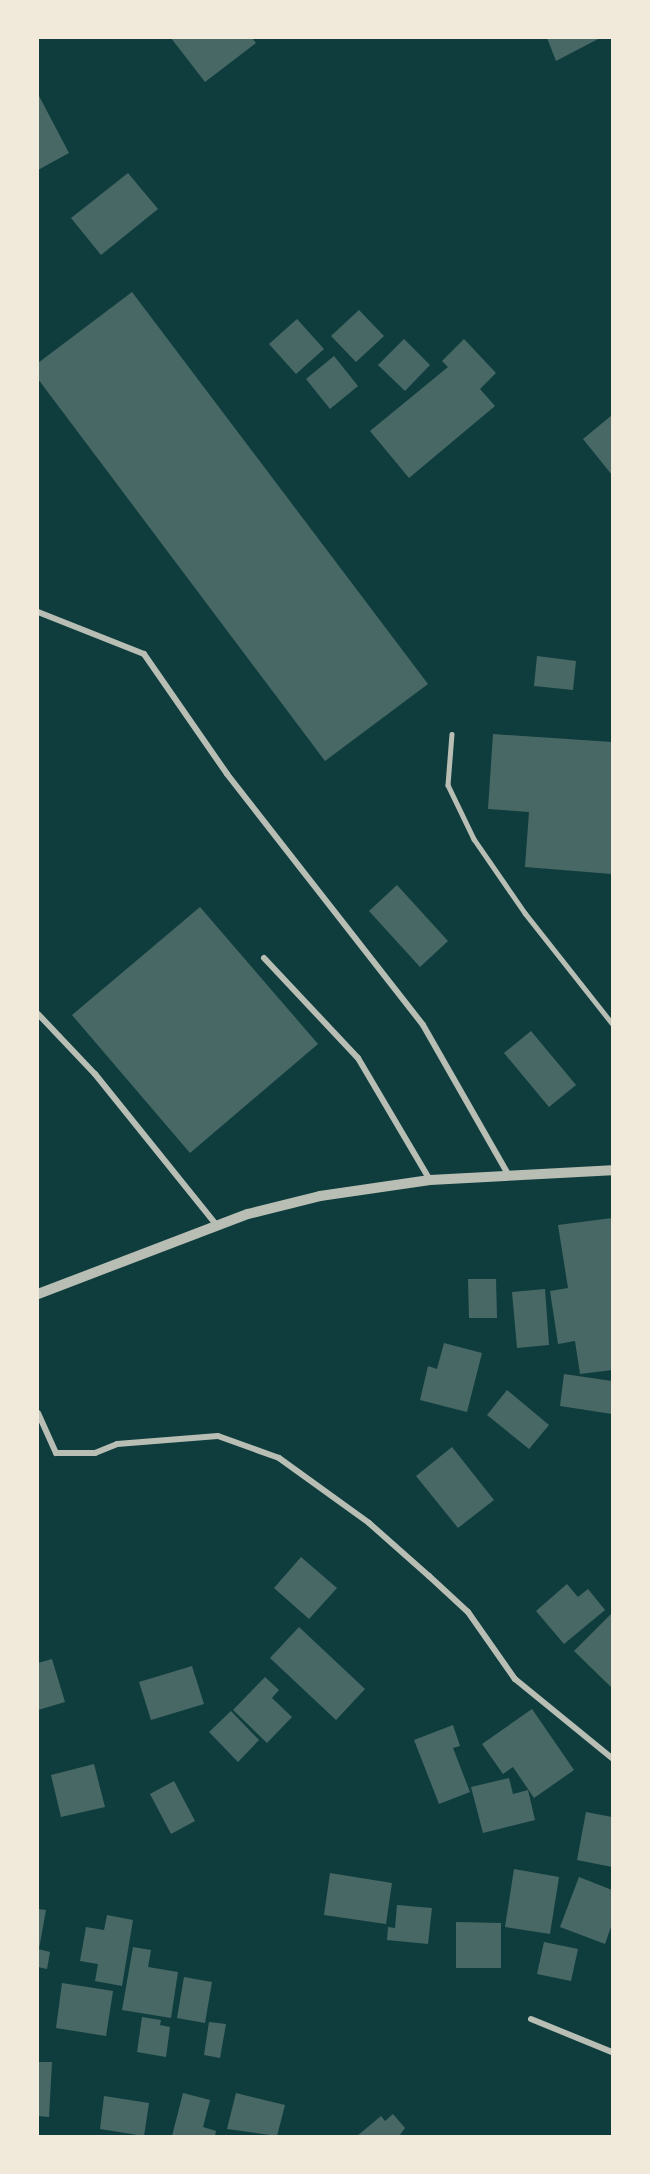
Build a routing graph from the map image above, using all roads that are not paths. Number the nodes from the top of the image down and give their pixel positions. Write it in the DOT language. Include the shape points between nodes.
graph roads {
  1 [pos="38,612"];
  2 [pos="452,734"];
  3 [pos="264,958"];
  4 [pos="38,1014"];
  5 [pos="612,1023"];
  6 [pos="612,1170"];
  7 [pos="508,1174"];
  8 [pos="430,1180"];
  9 [pos="217,1226"];
  10 [pos="38,1294"];
  11 [pos="38,1413"];
  12 [pos="612,1758"];
  13 [pos="531,2019"];
  14 [pos="612,2052"];
  1 -- 7 [label="street" via="144,654 227,774 423,1025"];
  2 -- 5 [label="lane" via="448,785 474,838 525,913"];
  3 -- 8 [label="street" via="358,1058"];
  4 -- 9 [label="street" via="95,1074"];
  6 -- 7 [label="street"];
  7 -- 8 [label="street"];
  8 -- 9 [label="street" via="320,1196"];
  9 -- 10 [label="street"];
  11 -- 12 [label="street" via="56,1453 95,1453 117,1444 218,1436 279,1458 369,1523 429,1575 468,1612 515,1679"];
  13 -- 14 [label="street"];
}
